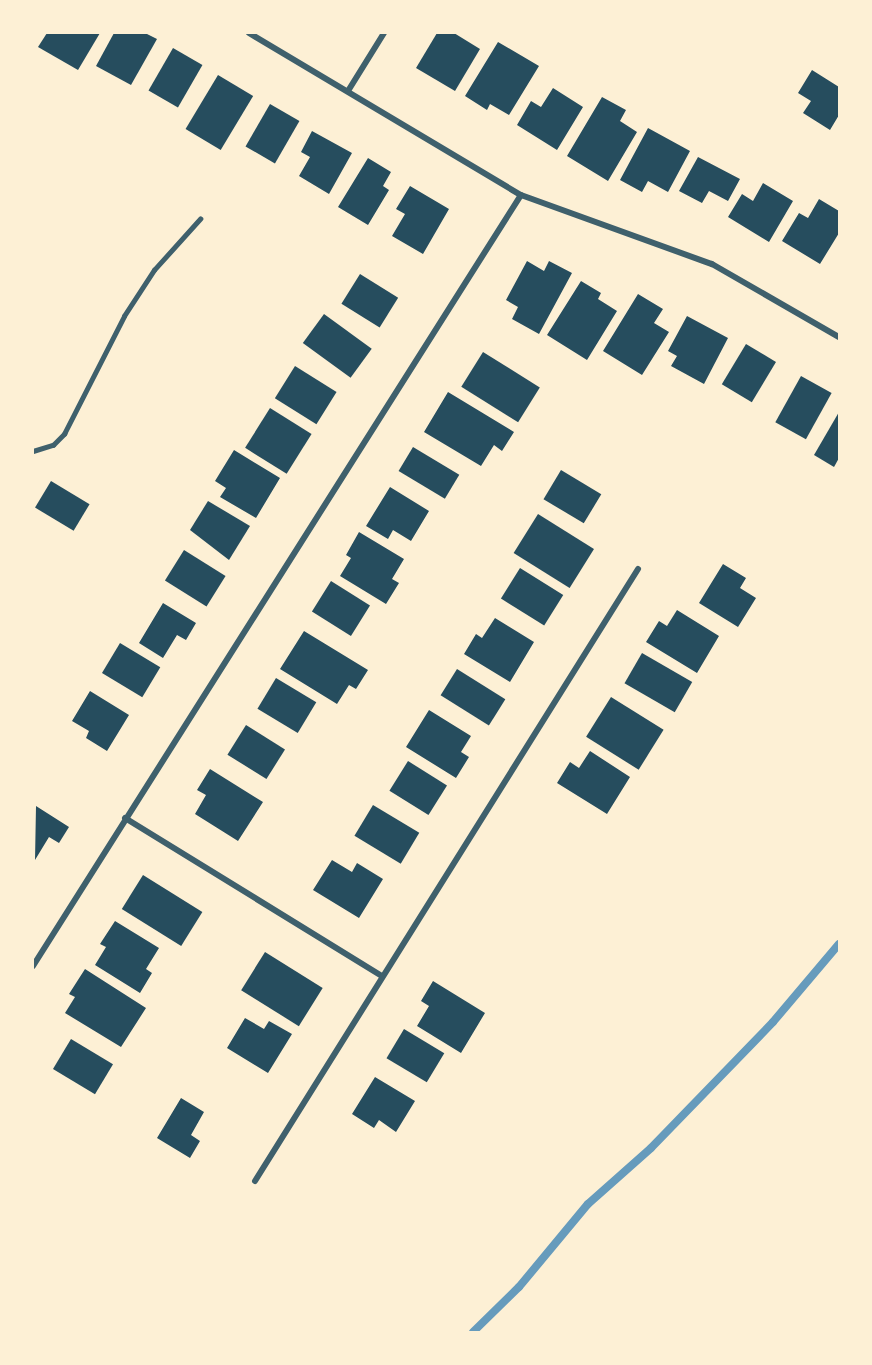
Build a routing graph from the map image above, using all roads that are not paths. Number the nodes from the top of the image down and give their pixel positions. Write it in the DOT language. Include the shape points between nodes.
graph roads {
  1 [pos="249,33"];
  2 [pos="384,33"];
  3 [pos="348,91"];
  4 [pos="521,195"];
  5 [pos="200,219"];
  6 [pos="839,337"];
  7 [pos="33,452"];
  8 [pos="638,569"];
  9 [pos="125,818"];
  10 [pos="33,966"];
  11 [pos="382,976"];
  12 [pos="255,1181"];
  1 -- 3 [label="street"];
  2 -- 3 [label="street"];
  3 -- 4 [label="street"];
  4 -- 6 [label="street" via="712,264"];
  4 -- 9 [label="street"];
  5 -- 7 [label="lane" via="154,270 124,316 64,434 53,445"];
  8 -- 11 [label="street"];
  9 -- 10 [label="street"];
  9 -- 11 [label="street"];
  11 -- 12 [label="street"];
}
